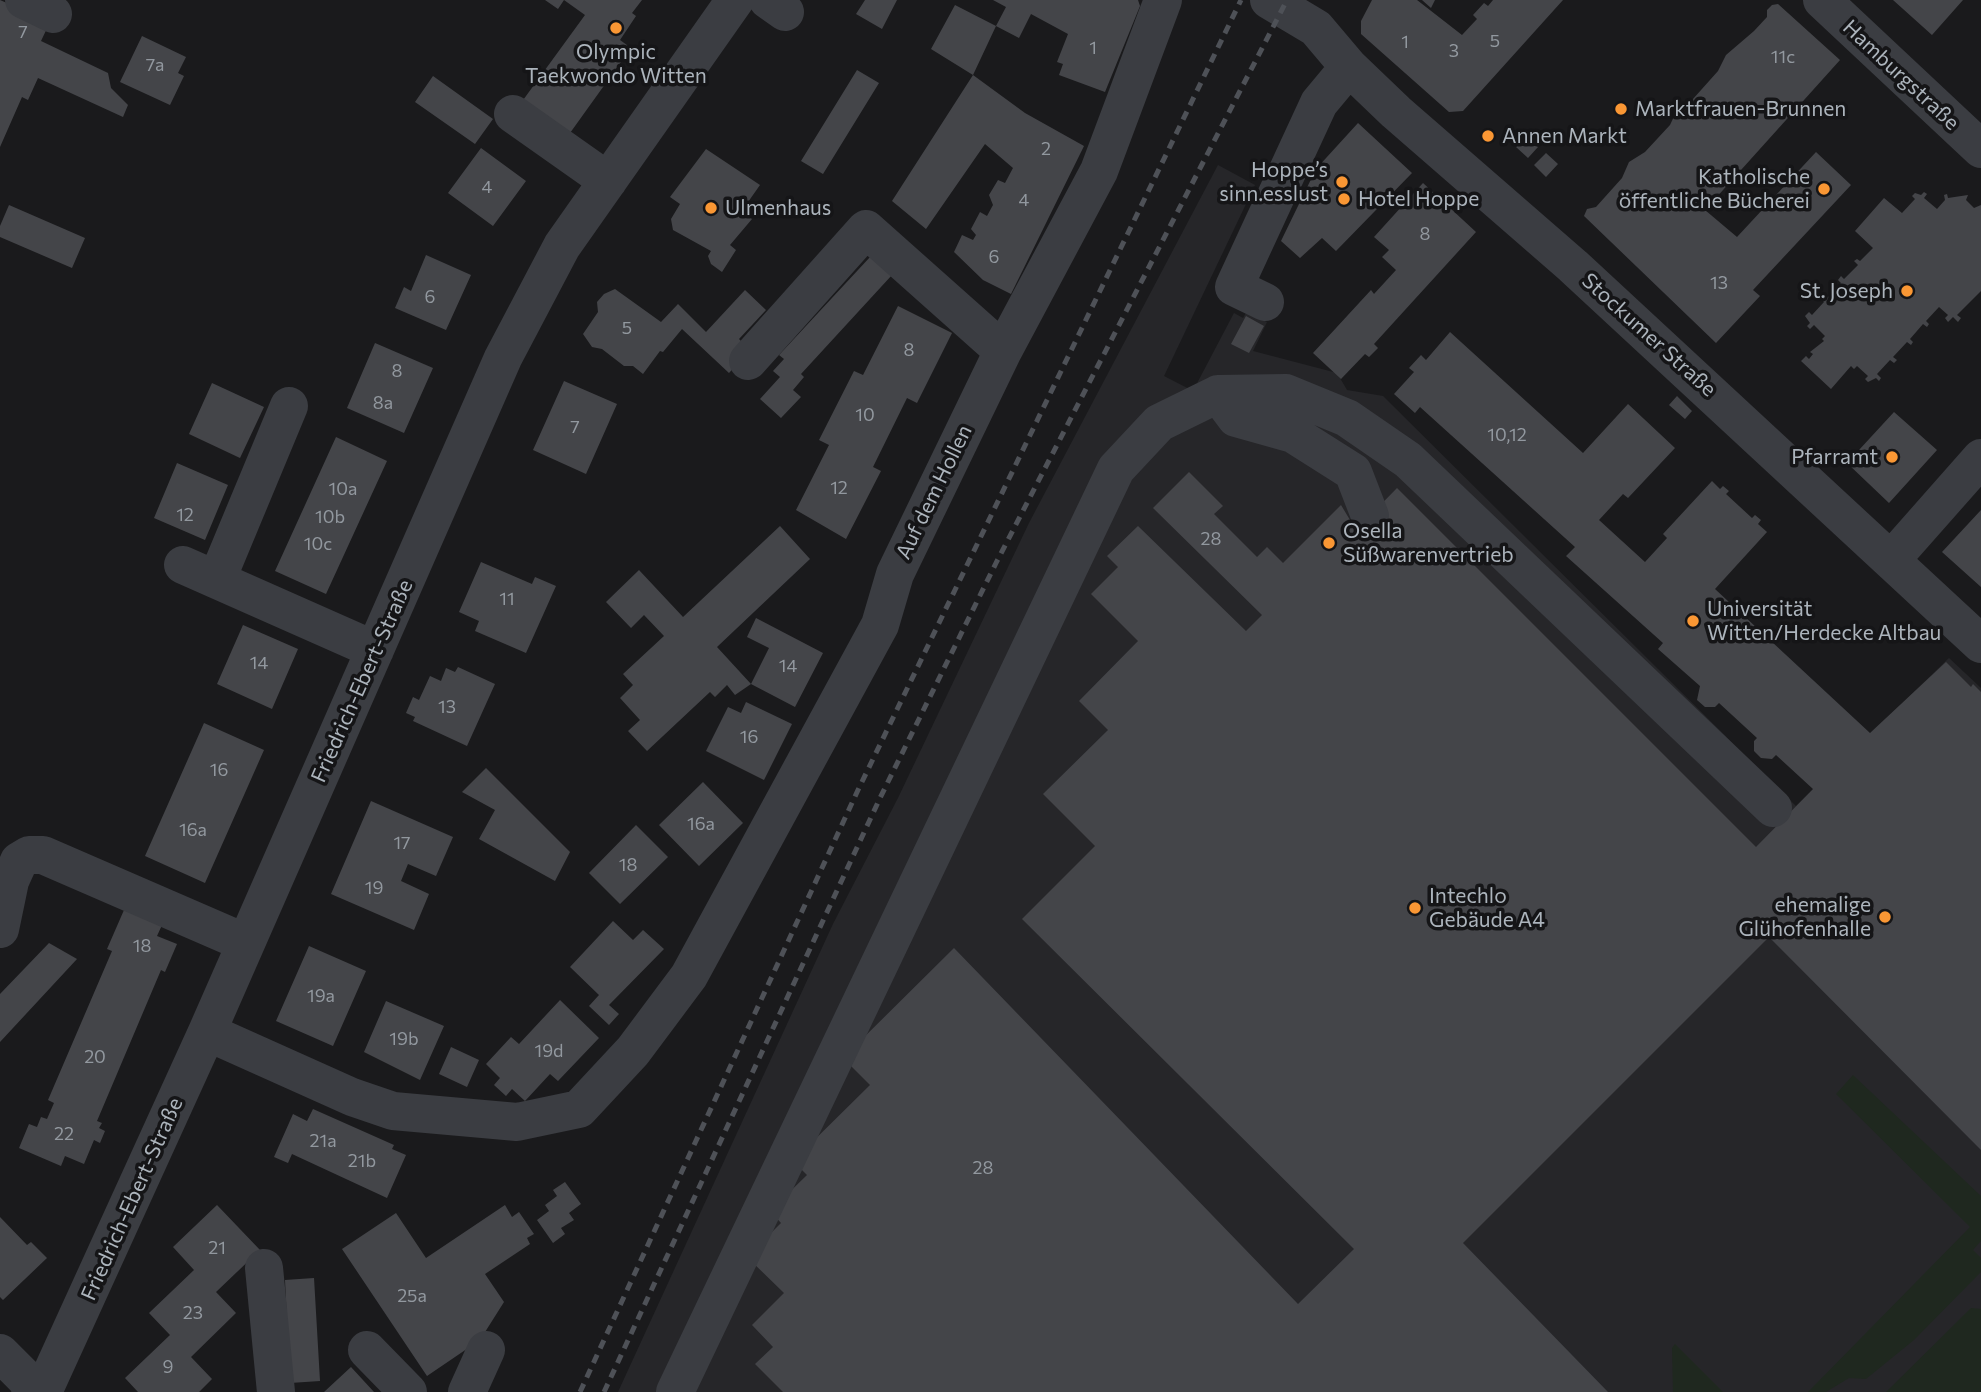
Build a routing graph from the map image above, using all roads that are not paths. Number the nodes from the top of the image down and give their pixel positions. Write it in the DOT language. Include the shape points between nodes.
graph roads {
  1 [pos="734,0"];
  2 [pos="1163,0"];
  3 [pos="1269,0"];
  4 [pos="1822,0"];
  5 [pos="1324,14"];
  6 [pos="1349,67"];
  7 [pos="513,114"];
  8 [pos="1981,149"];
  9 [pos="608,181"];
  10 [pos="1265,302"];
  11 [pos="1003,351"];
  12 [pos="748,361"];
  13 [pos="1218,394"];
  14 [pos="289,406"];
  15 [pos="1981,458"];
  16 [pos="1370,516"];
  17 [pos="1891,560"];
  18 [pos="1981,644"];
  19 [pos="375,650"];
  20 [pos="1773,808"];
  21 [pos="0,929"];
  22 [pos="246,943"];
  23 [pos="207,1032"];
  24 [pos="264,1268"];
  25 [pos="367,1350"];
  26 [pos="486,1350"];
  27 [pos="0,1353"];
  28 [pos="32,1392"];
  29 [pos="43,1392"];
  30 [pos="276,1392"];
  31 [pos="408,1392"];
  32 [pos="467,1392"];
  33 [pos="675,1392"];
  1 -- 9 [label="street, Friedrich-Ebert-Straße"];
  2 -- 11 [label="street, Auf dem Hollen" via="1099,171"];
  3 -- 5 [label="street, Stockumer Straße"];
  4 -- 8 [label="street, Hamburgstraße" via="1940,91"];
  5 -- 6 [label="street, Stockumer Straße"];
  6 -- 10 [label="street" via="1319,103 1234,287"];
  6 -- 17 [label="street, Stockumer Straße" via="1525,222"];
  7 -- 9 [label="street"];
  9 -- 19 [label="street, Friedrich-Ebert-Straße" via="562,246 503,358"];
  11 -- 12 [label="street" via="866,229"];
  11 -- 23 [label="street, Auf dem Hollen" via="895,574 880,625 689,976 633,1051 579,1109 517,1122 393,1111"];
  13 -- 16 [label="street" via="1236,418 1293,434 1353,472"];
  13 -- 20 [label="street" via="1286,393 1347,418 1408,460"];
  13 -- 33 [label="street" via="1159,423 1116,469"];
  14 -- 19 [label="street" via="200,572"];
  15 -- 17 [label="street"];
  17 -- 18 [label="street, Stockumer Straße"];
  19 -- 22 [label="street, Friedrich-Ebert-Straße"];
  21 -- 22 [label="street" via="19,862 29,855 43,855"];
  22 -- 23 [label="street, Friedrich-Ebert-Straße"];
  23 -- 29 [label="street, Friedrich-Ebert-Straße"];
  24 -- 30 [label="street"];
  25 -- 31 [label="street"];
  26 -- 32 [label="street"];
  27 -- 28 [label="street" via="27,1380"];
}
